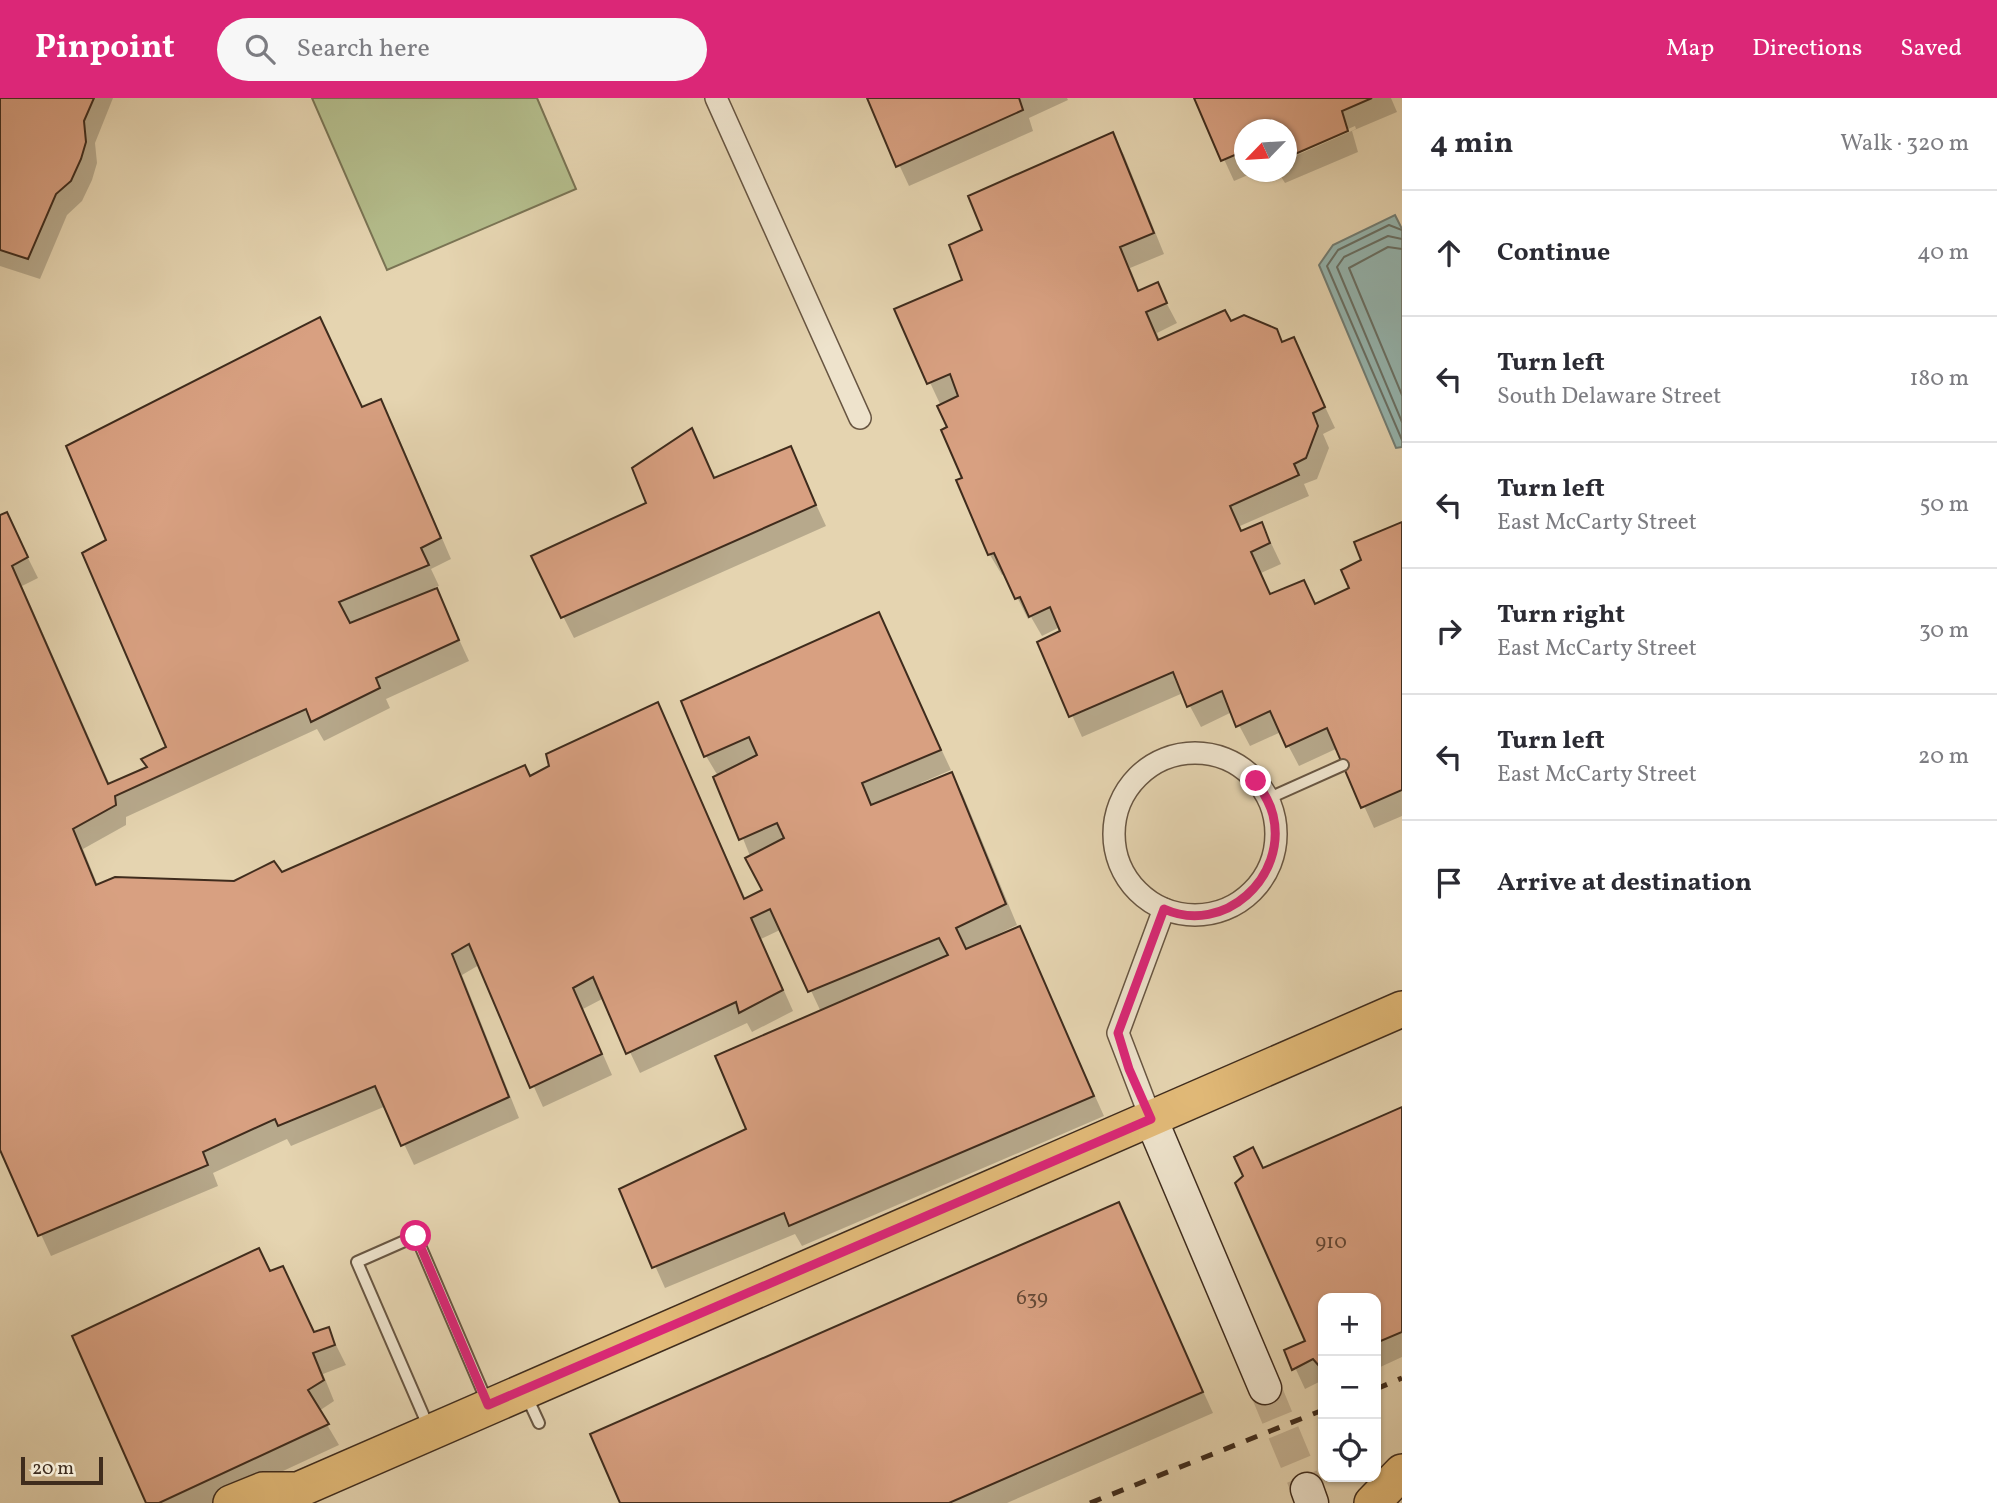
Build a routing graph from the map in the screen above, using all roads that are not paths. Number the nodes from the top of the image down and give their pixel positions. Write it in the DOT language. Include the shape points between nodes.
graph roads {
  1 [pos="716,98"];
  2 [pos="860,418"];
  3 [pos="1343,765"];
  4 [pos="1267,799"];
  5 [pos="1164,909"];
  6 [pos="1402,1009"];
  7 [pos="1151,1119"];
  8 [pos="1265,1388"];
  9 [pos="523,1389"];
  10 [pos="488,1405"];
  11 [pos="539,1423"];
  12 [pos="430,1431"];
  13 [pos="1402,1472"];
  14 [pos="294,1497"];
  15 [pos="231,1503"];
  16 [pos="1372,1503"];
  1 -- 2 [label="street"];
  3 -- 4 [label="lane"];
  4 -- 5 [label="street" via="1274,818 1274,852 1255,889 1217,913 1186,915"];
  4 -- 5 [label="street" via="1240,767 1207,754 1160,761 1132,782 1116,815 1116,853 1133,887"];
  5 -- 7 [label="street" via="1118,1033"];
  6 -- 7 [label="main road"];
  7 -- 8 [label="main road"];
  7 -- 9 [label="main road"];
  9 -- 10 [label="main road"];
  9 -- 11 [label="lane"];
  10 -- 12 [label="main road"];
  10 -- 12 [label="lane" via="416,1236 357,1262"];
  12 -- 14 [label="main road"];
  13 -- 16 [label="main road"];
  14 -- 15 [label="main road" via="263,1490"];
}
